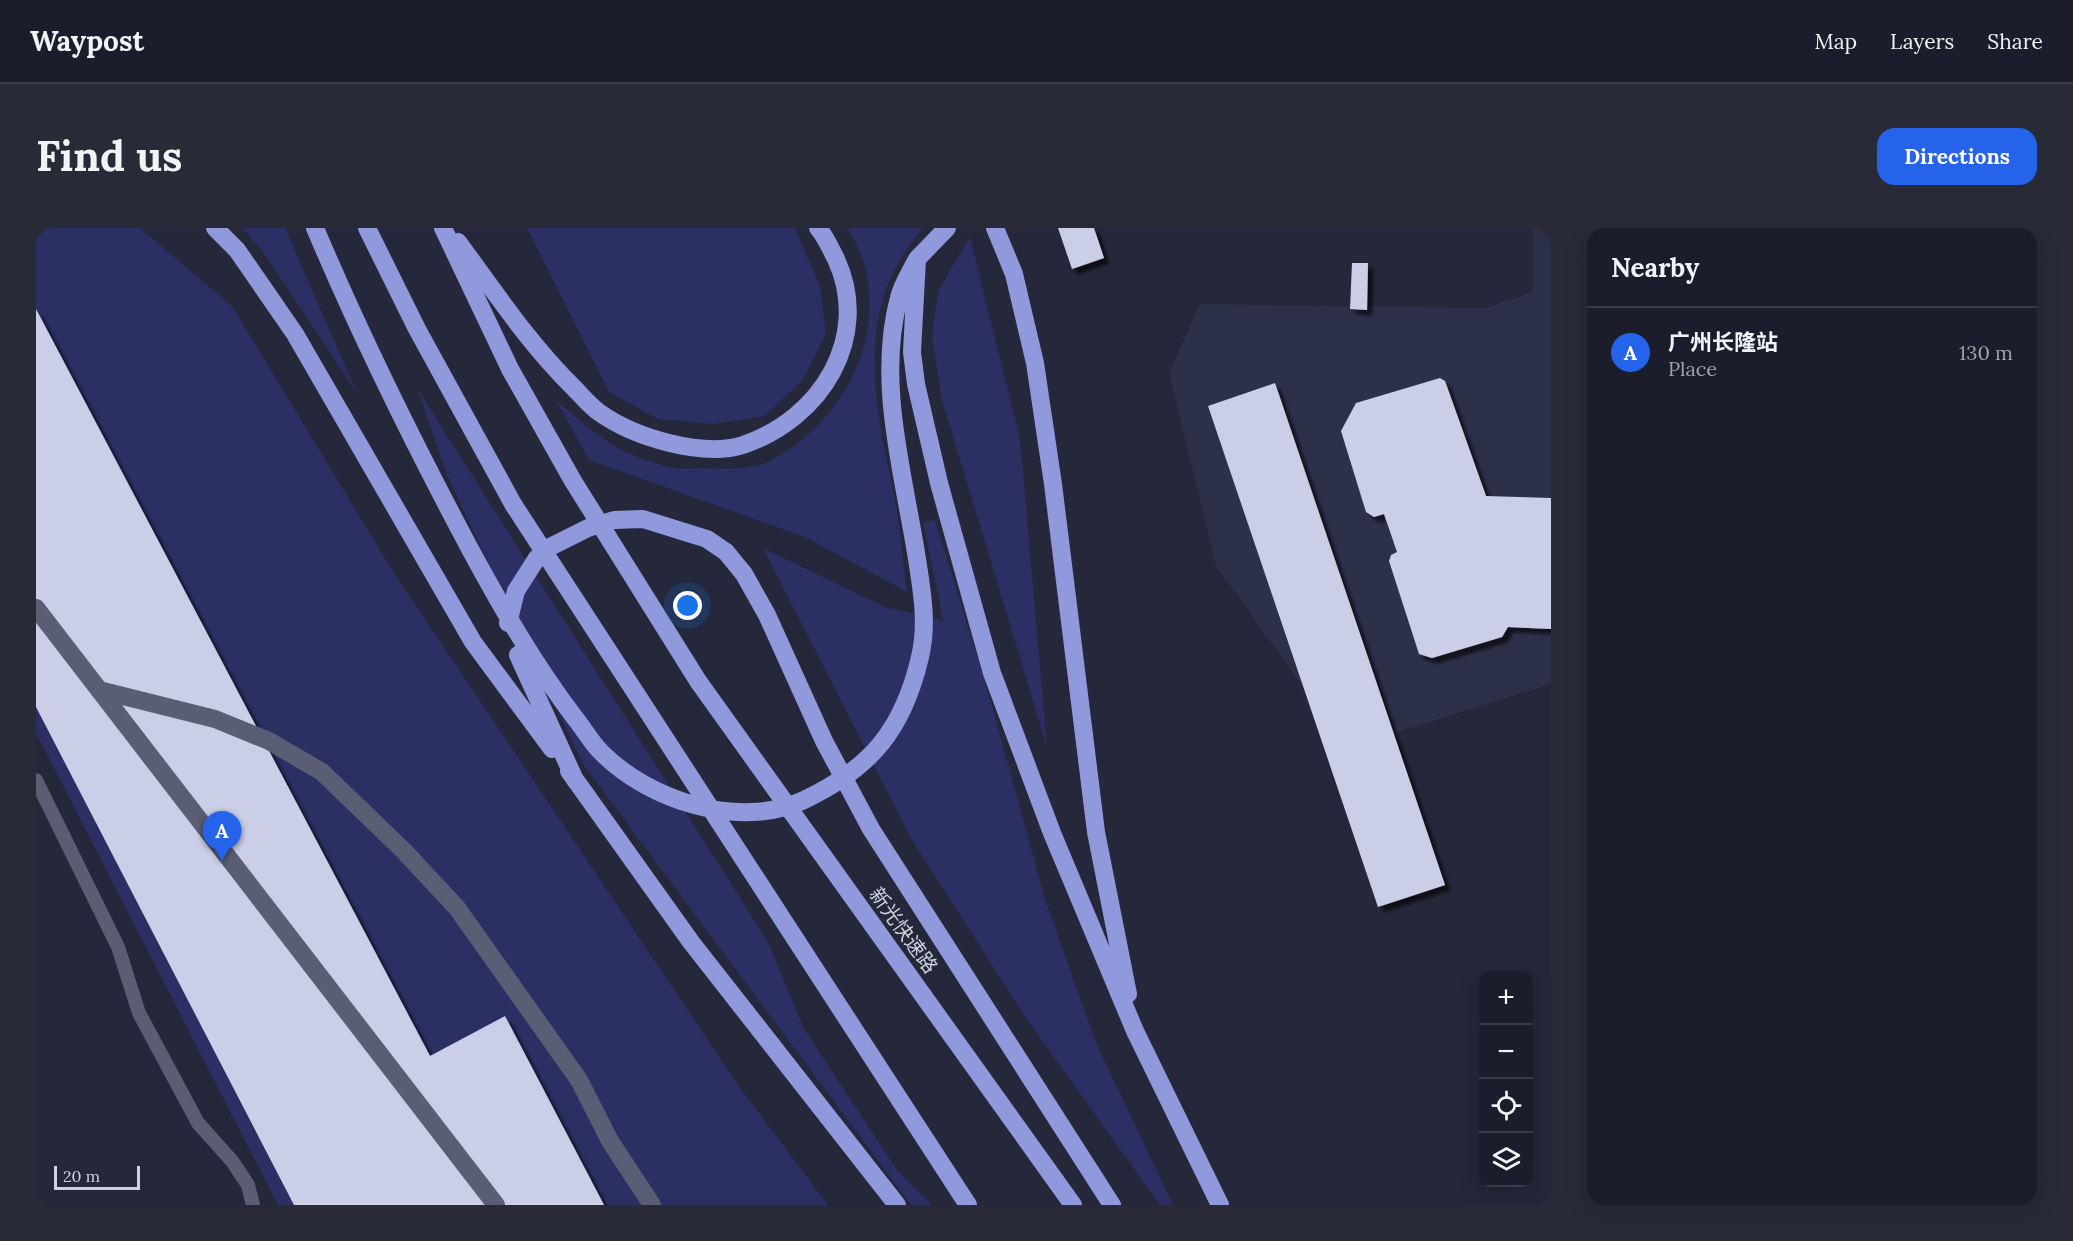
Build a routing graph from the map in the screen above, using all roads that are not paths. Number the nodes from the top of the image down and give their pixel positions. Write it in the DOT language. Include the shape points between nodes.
graph roads {
  1 [pos="215,228"];
  2 [pos="315,228"];
  3 [pos="367,228"];
  4 [pos="443,228"];
  5 [pos="448,228"];
  6 [pos="818,228"];
  7 [pos="947,228"];
  8 [pos="995,228"];
  9 [pos="917,259"];
  10 [pos="36,608"];
  11 [pos="99,690"];
  12 [pos="36,780"];
  13 [pos="575,780"];
  14 [pos="1135,1031"];
  15 [pos="253,1205"];
  16 [pos="496,1205"];
  17 [pos="652,1205"];
  18 [pos="897,1205"];
  19 [pos="968,1205"];
  20 [pos="1073,1205"];
  21 [pos="1112,1205"];
  22 [pos="1220,1205"];
  1 -- 13 [label="highway" via="237,250 295,334 473,642"];
  2 -- 9 [label="highway" via="439,490 513,629 544,678 601,752 652,789 679,801 721,810 767,811 820,792 872,757 900,716 920,657 924,603 892,410 891,372 899,295"];
  3 -- 19 [label="highway" via="417,329 513,504"];
  4 -- 20 [label="highway, 新光快速路" via="510,369 573,481 698,681"];
  5 -- 6 [label="highway" via="547,362 600,413 646,437 702,449 742,445 785,424 813,401 833,374 850,320 846,281"];
  7 -- 9 [label="highway"];
  8 -- 14 [label="highway" via="1014,273 1035,363 1096,832"];
  9 -- 14 [label="highway" via="912,352 916,384 989,662 1052,833"];
  10 -- 11 [label="street"];
  11 -- 16 [label="street"];
  11 -- 17 [label="street" via="214,719 269,741 322,772 457,908 579,1080 610,1141"];
  12 -- 15 [label="lane" via="118,947 139,1013 198,1124 232,1161 248,1185"];
  13 -- 18 [label="highway" via="691,942"];
  13 -- 21 [label="highway" via="508,633 508,614 516,591 537,558 550,547 574,533 614,520 643,519 707,539 726,552 744,574 871,829"];
  14 -- 22 [label="highway"];
}
